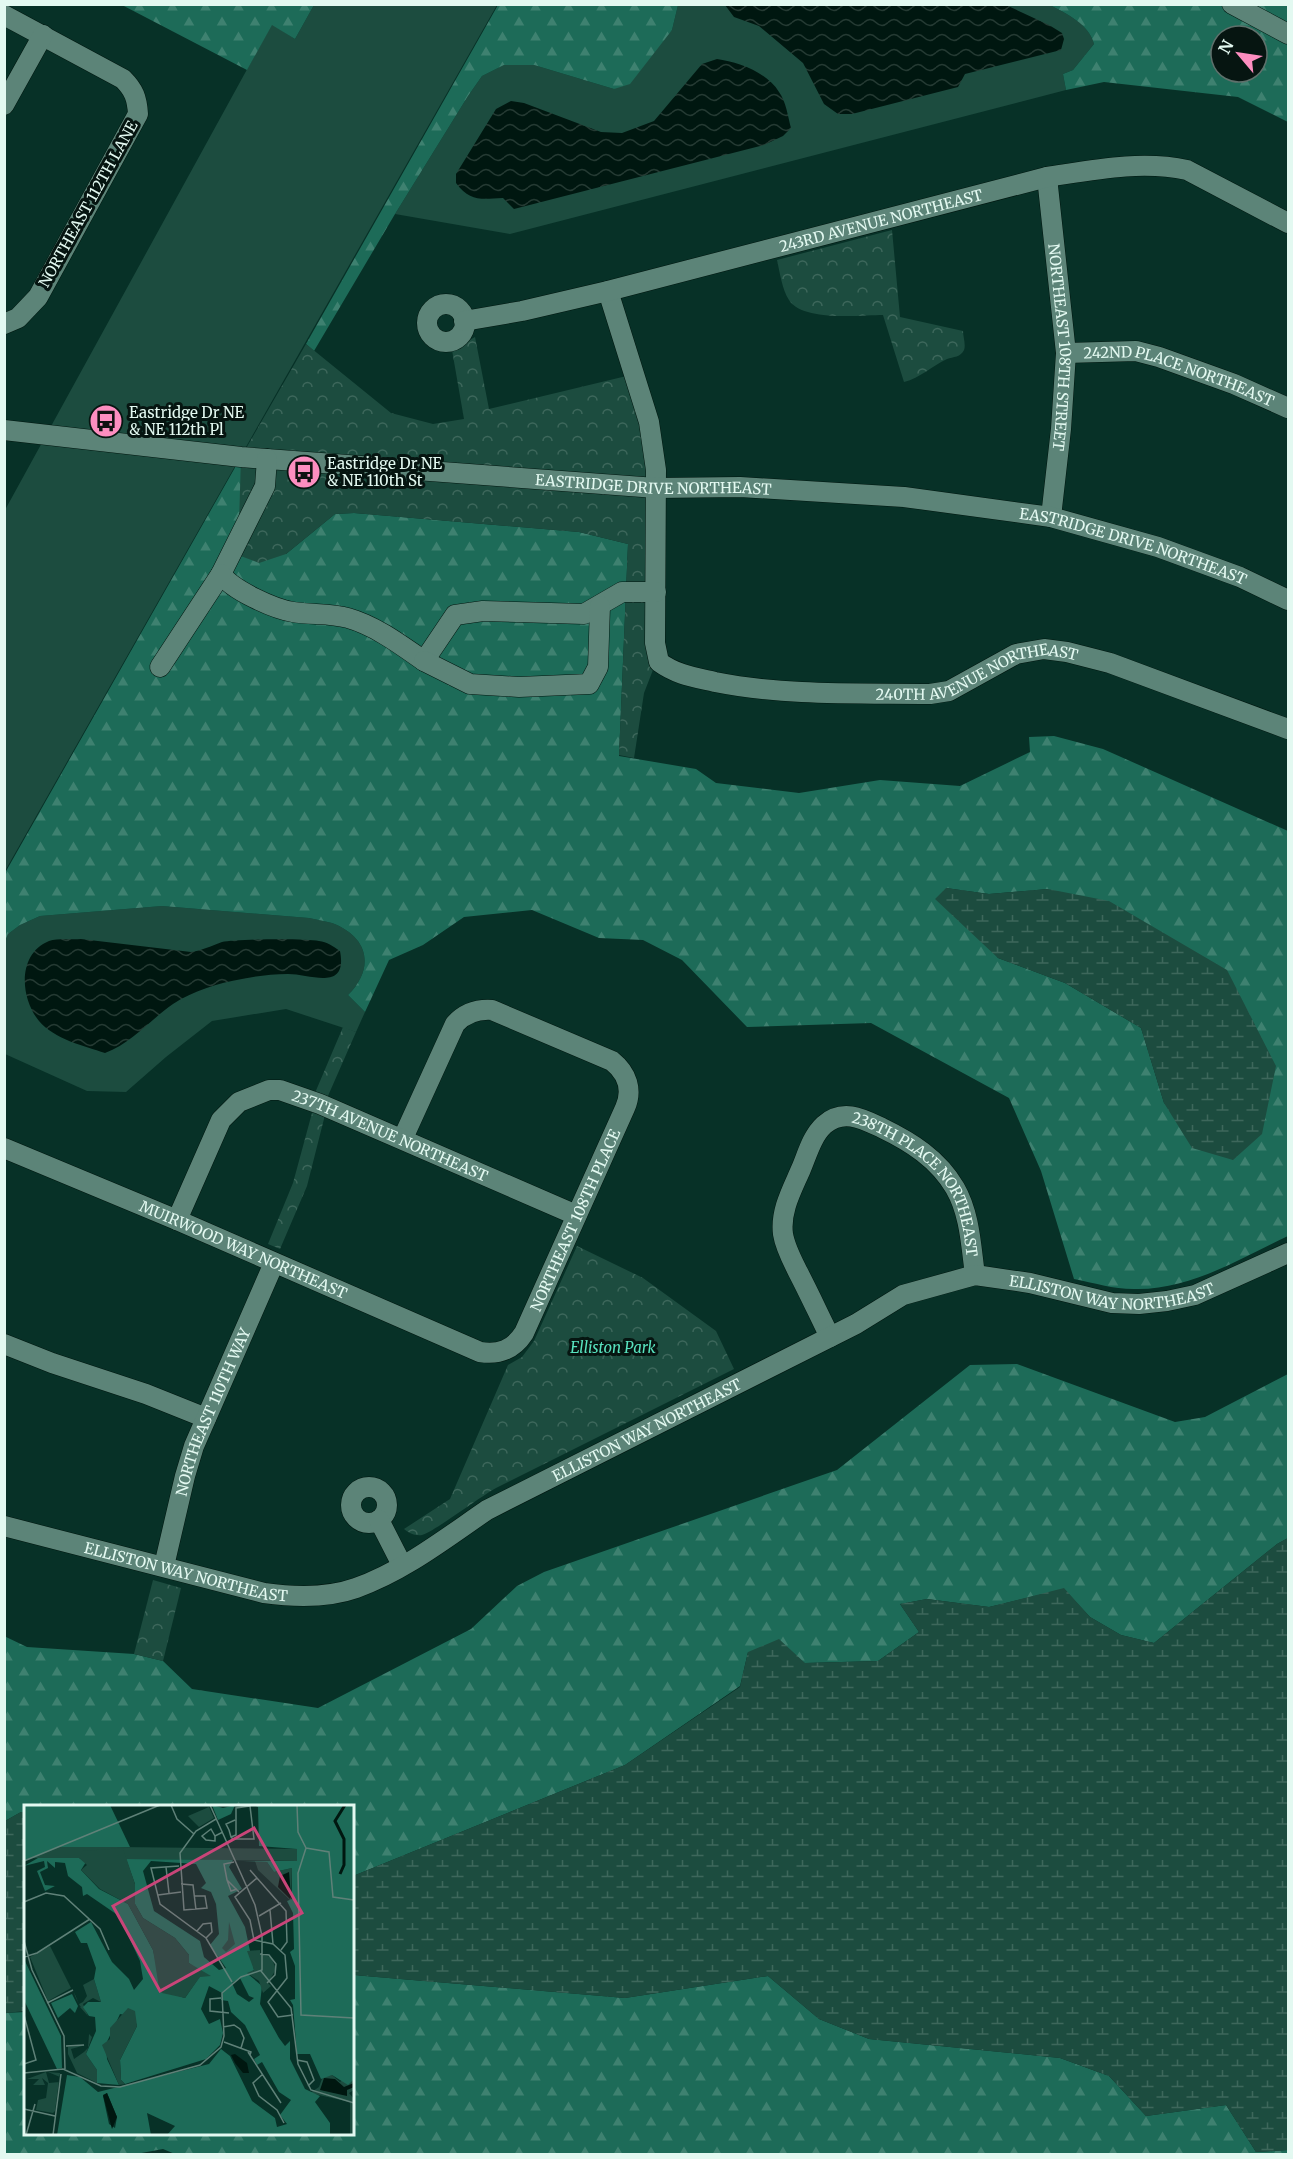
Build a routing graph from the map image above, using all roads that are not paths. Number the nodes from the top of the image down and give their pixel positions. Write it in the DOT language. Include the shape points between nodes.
graph roads {
  1 [pos="1233,4"];
  2 [pos="4,15"];
  3 [pos="1288,34"];
  4 [pos="43,35"];
  5 [pos="4,105"];
  6 [pos="1047,177"];
  7 [pos="1288,223"];
  8 [pos="608,291"];
  9 [pos="464,321"];
  10 [pos="4,324"];
  11 [pos="1066,353"];
  12 [pos="1288,408"];
  13 [pos="4,430"];
  14 [pos="267,459"];
  15 [pos="656,488"];
  16 [pos="1051,517"];
  17 [pos="221,574"];
  18 [pos="656,592"];
  19 [pos="1288,600"];
  20 [pos="600,606"];
  21 [pos="424,661"];
  22 [pos="160,667"];
  23 [pos="1288,729"];
  24 [pos="403,1138"];
  25 [pos="4,1148"];
  26 [pos="576,1215"];
  27 [pos="177,1220"];
  28 [pos="1288,1253"];
  29 [pos="274,1263"];
  30 [pos="975,1275"];
  31 [pos="830,1337"];
  32 [pos="4,1344"];
  33 [pos="480,1352"];
  34 [pos="206,1418"];
  35 [pos="379,1520"];
  36 [pos="4,1526"];
  37 [pos="402,1565"];
  38 [pos="164,1566"];
  1 -- 3 [label="street"];
  2 -- 4 [label="street"];
  4 -- 5 [label="street"];
  4 -- 10 [label="street, NORTHEAST 112TH LANE" via="123,79 133,88 138,114 38,297 18,318"];
  6 -- 7 [label="street, 243RD AVENUE NORTHEAST" via="1125,167 1187,170"];
  6 -- 8 [label="street, 243RD AVENUE NORTHEAST"];
  6 -- 11 [label="street, NORTHEAST 108TH STREET"];
  8 -- 9 [label="street, 243RD AVENUE NORTHEAST"];
  8 -- 15 [label="street" via="649,423"];
  11 -- 12 [label="street, 242ND PLACE NORTHEAST" via="1136,351 1233,384"];
  11 -- 16 [label="street, NORTHEAST 108TH STREET"];
  13 -- 14 [label="street, EASTRIDGE DRIVE NORTHEAST"];
  14 -- 15 [label="street, EASTRIDGE DRIVE NORTHEAST"];
  14 -- 17 [label="street" via="265,486"];
  15 -- 16 [label="street, EASTRIDGE DRIVE NORTHEAST" via="740,486 904,497"];
  15 -- 18 [label="street"];
  16 -- 19 [label="street, EASTRIDGE DRIVE NORTHEAST" via="1158,547 1240,577"];
  17 -- 21 [label="street" via="227,582 263,602 291,612 348,618 383,634"];
  17 -- 22 [label="street"];
  18 -- 20 [label="street" via="622,592"];
  18 -- 23 [label="street, 240TH AVENUE NORTHEAST" via="655,643 659,662 686,676 780,692 930,694 949,691 1016,654 1044,649 1110,663"];
  20 -- 21 [label="street" via="584,614 483,611 455,615"];
  20 -- 21 [label="street" via="598,668 589,684 470,684"];
  24 -- 26 [label="street, 237TH AVENUE NORTHEAST"];
  24 -- 26 [label="street, NORTHEAST 108TH PLACE" via="455,1024 470,1013 492,1010 612,1061 626,1076 628,1101"];
  24 -- 27 [label="street, 237TH AVENUE NORTHEAST" via="290,1092 269,1090 239,1102 221,1120"];
  25 -- 27 [label="street, MUIRWOOD WAY NORTHEAST"];
  26 -- 33 [label="street, NORTHEAST 108TH PLACE" via="520,1339 502,1352"];
  27 -- 29 [label="street, MUIRWOOD WAY NORTHEAST"];
  28 -- 30 [label="street, ELLISTON WAY NORTHEAST" via="1195,1295 1139,1304 1112,1303 1030,1283"];
  29 -- 33 [label="street, MUIRWOOD WAY NORTHEAST"];
  29 -- 34 [label="street, NORTHEAST 110TH WAY"];
  30 -- 31 [label="street, ELLISTON WAY NORTHEAST" via="903,1295"];
  30 -- 31 [label="street, 238TH PLACE NORTHEAST" via="968,1220 955,1188 938,1165 915,1145 859,1117 833,1119 814,1138 787,1200 782,1222 785,1244"];
  31 -- 37 [label="street, ELLISTON WAY NORTHEAST" via="487,1510"];
  32 -- 34 [label="street"];
  34 -- 38 [label="street, NORTHEAST 110TH WAY" via="185,1476"];
  35 -- 37 [label="street"];
  36 -- 38 [label="street, ELLISTON WAY NORTHEAST"];
  37 -- 38 [label="street, ELLISTON WAY NORTHEAST" via="355,1589 297,1596 264,1593"];
}
